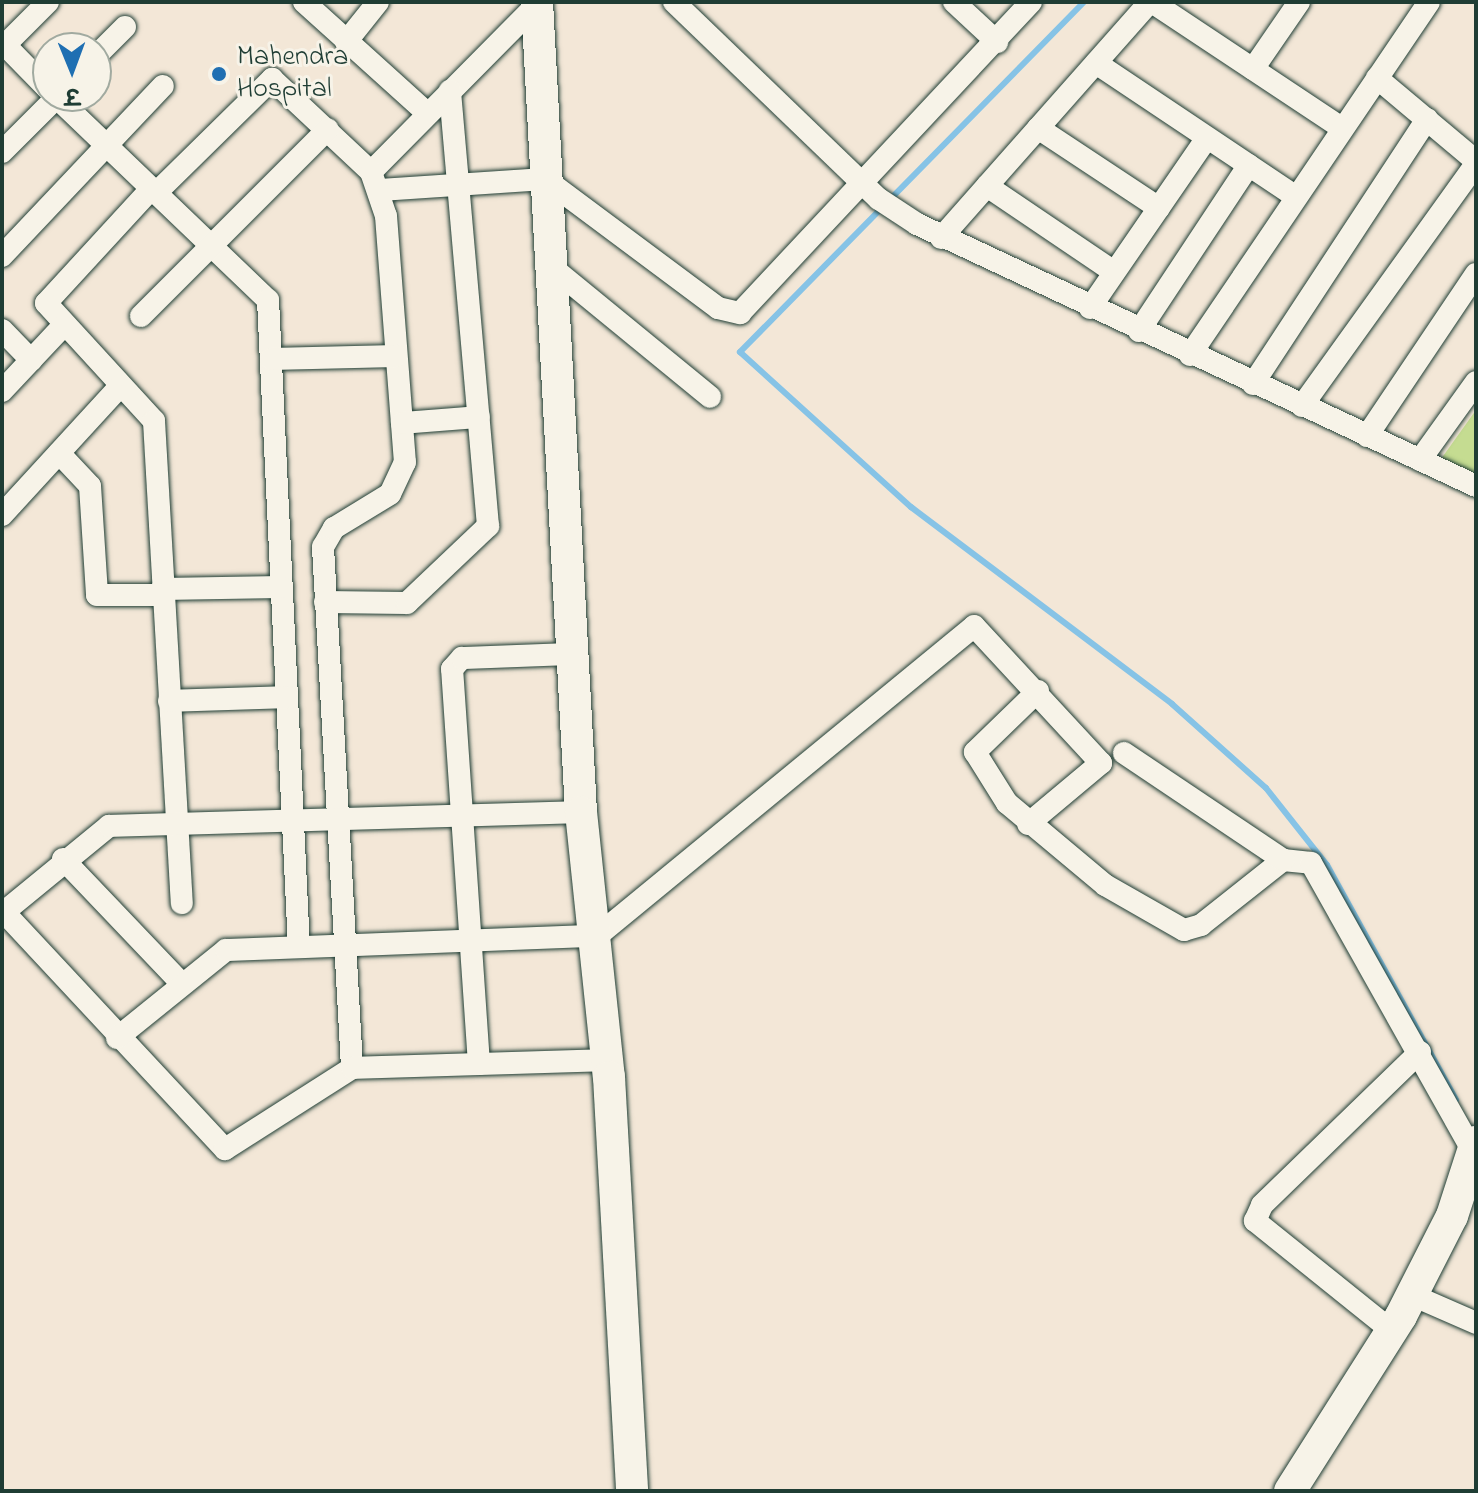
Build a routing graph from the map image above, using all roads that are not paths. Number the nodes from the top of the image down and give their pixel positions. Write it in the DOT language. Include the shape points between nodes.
graph roads {
  1 [pos="48,2"];
  2 [pos="304,2"];
  3 [pos="378,2"];
  4 [pos="674,2"];
  5 [pos="954,2"];
  6 [pos="1031,2"];
  7 [pos="1151,2"];
  8 [pos="1298,2"];
  9 [pos="1429,2"];
  10 [pos="537,3"];
  11 [pos="125,27"];
  12 [pos="112,40"];
  13 [pos="346,42"];
  14 [pos="997,42"];
  15 [pos="3,47"];
  16 [pos="1096,63"];
  17 [pos="1253,69"];
  18 [pos="32,74"];
  19 [pos="1377,78"];
  20 [pos="163,86"];
  21 [pos="450,91"];
  22 [pos="38,112"];
  23 [pos="72,112"];
  24 [pos="428,114"];
  25 [pos="1427,119"];
  26 [pos="1038,128"];
  27 [pos="1342,128"];
  28 [pos="328,129"];
  29 [pos="1207,138"];
  30 [pos="106,145"];
  31 [pos="2,152"];
  32 [pos="1476,162"];
  33 [pos="1249,165"];
  34 [pos="545,179"];
  35 [pos="376,181"];
  36 [pos="863,181"];
  37 [pos="458,185"];
  38 [pos="987,186"];
  39 [pos="154,191"];
  40 [pos="1295,196"];
  41 [pos="1159,208"];
  42 [pos="941,238"];
  43 [pos="210,245"];
  44 [pos="2,256"];
  45 [pos="549,265"];
  46 [pos="1114,272"];
  47 [pos="1476,274"];
  48 [pos="1090,308"];
  49 [pos="141,316"];
  50 [pos="63,326"];
  51 [pos="2,330"];
  52 [pos="1139,331"];
  53 [pos="1190,355"];
  54 [pos="396,356"];
  55 [pos="271,359"];
  56 [pos="31,360"];
  57 [pos="1476,382"];
  58 [pos="1253,384"];
  59 [pos="120,386"];
  60 [pos="2,391"];
  61 [pos="710,397"];
  62 [pos="1302,406"];
  63 [pos="479,417"];
  64 [pos="402,423"];
  65 [pos="1367,436"];
  66 [pos="59,453"];
  67 [pos="1420,460"];
  68 [pos="1476,486"];
  69 [pos="2,515"];
  70 [pos="281,587"];
  71 [pos="162,592"];
  72 [pos="325,602"];
  73 [pos="572,654"];
  74 [pos="1038,691"];
  75 [pos="287,697"];
  76 [pos="169,701"];
  77 [pos="1124,753"];
  78 [pos="581,812"];
  79 [pos="461,814"];
  80 [pos="337,822"];
  81 [pos="177,824"];
  82 [pos="293,824"];
  83 [pos="1028,824"];
  84 [pos="63,859"];
  85 [pos="1283,860"];
  86 [pos="182,903"];
  87 [pos="3,911"];
  88 [pos="597,936"];
  89 [pos="468,940"];
  90 [pos="344,945"];
  91 [pos="299,947"];
  92 [pos="182,984"];
  93 [pos="117,1038"];
  94 [pos="1420,1052"];
  95 [pos="607,1060"];
  96 [pos="479,1064"];
  97 [pos="352,1068"];
  98 [pos="1475,1150"];
  99 [pos="1412,1295"];
  100 [pos="1475,1320"];
  101 [pos="1392,1331"];
  102 [pos="632,1491"];
  103 [pos="1290,1491"];
  1 -- 15 [label="street"];
  2 -- 13 [label="street"];
  3 -- 13 [label="street"];
  4 -- 36 [label="street"];
  5 -- 14 [label="street"];
  6 -- 14 [label="street"];
  7 -- 16 [label="street"];
  7 -- 17 [label="street"];
  8 -- 17 [label="street"];
  9 -- 19 [label="street"];
  10 -- 21 [label="street"];
  10 -- 34 [label="street"];
  11 -- 12 [label="street"];
  13 -- 24 [label="street"];
  14 -- 36 [label="street"];
  15 -- 18 [label="street"];
  16 -- 26 [label="street"];
  16 -- 29 [label="street"];
  17 -- 27 [label="street"];
  19 -- 25 [label="street"];
  19 -- 27 [label="street"];
  20 -- 30 [label="street"];
  21 -- 24 [label="street"];
  21 -- 37 [label="street"];
  22 -- 31 [label="street"];
  23 -- 30 [label="street"];
  24 -- 35 [label="street"];
  25 -- 32 [label="street"];
  25 -- 58 [label="street"];
  26 -- 38 [label="street"];
  26 -- 41 [label="street"];
  27 -- 40 [label="street"];
  28 -- 35 [label="street"];
  28 -- 39 [label="street" via="272,79"];
  28 -- 43 [label="street"];
  29 -- 33 [label="street"];
  29 -- 41 [label="street"];
  30 -- 39 [label="street"];
  30 -- 44 [label="street"];
  32 -- 62 [label="street"];
  33 -- 40 [label="street"];
  33 -- 52 [label="street"];
  34 -- 36 [label="street" via="730,313 749,307"];
  34 -- 37 [label="street"];
  34 -- 45 [label="street"];
  35 -- 37 [label="street"];
  35 -- 54 [label="street"];
  36 -- 42 [label="street"];
  37 -- 63 [label="street"];
  38 -- 42 [label="street"];
  38 -- 46 [label="street"];
  39 -- 43 [label="street"];
  39 -- 50 [label="street" via="48,297 48,309"];
  40 -- 53 [label="street"];
  41 -- 46 [label="street"];
  42 -- 48 [label="street"];
  43 -- 49 [label="street"];
  43 -- 55 [label="street" via="268,300"];
  45 -- 61 [label="street"];
  45 -- 73 [label="street"];
  46 -- 48 [label="street"];
  47 -- 65 [label="street"];
  48 -- 52 [label="street"];
  50 -- 56 [label="street"];
  50 -- 59 [label="street"];
  51 -- 56 [label="street"];
  52 -- 53 [label="street"];
  53 -- 58 [label="street"];
  54 -- 55 [label="street"];
  54 -- 64 [label="street"];
  55 -- 70 [label="street"];
  56 -- 60 [label="street"];
  57 -- 67 [label="street"];
  58 -- 62 [label="street"];
  59 -- 66 [label="street"];
  59 -- 71 [label="street" via="147,410 158,442"];
  62 -- 65 [label="street"];
  63 -- 64 [label="street"];
  63 -- 72 [label="street" via="488,508 480,540 407,603"];
  64 -- 72 [label="street" via="401,481 326,535"];
  65 -- 67 [label="street"];
  66 -- 69 [label="street"];
  66 -- 71 [label="street" via="90,486 97,595"];
  67 -- 68 [label="street"];
  70 -- 71 [label="street"];
  70 -- 75 [label="street"];
  71 -- 76 [label="street"];
  72 -- 80 [label="street"];
  73 -- 78 [label="street"];
  73 -- 79 [label="street" via="455,661"];
  74 -- 83 [label="street" via="975,752"];
  74 -- 83 [label="street" via="1102,769"];
  74 -- 88 [label="street" via="987,633 965,628"];
  75 -- 76 [label="street"];
  75 -- 82 [label="street"];
  76 -- 81 [label="street"];
  77 -- 85 [label="street"];
  78 -- 79 [label="street"];
  78 -- 88 [label="street"];
  79 -- 80 [label="street"];
  79 -- 89 [label="street"];
  80 -- 82 [label="street"];
  80 -- 90 [label="street"];
  81 -- 82 [label="street"];
  81 -- 84 [label="street" via="109,826"];
  81 -- 86 [label="street"];
  82 -- 91 [label="street"];
  83 -- 85 [label="street" via="1105,885 1184,930 1201,925"];
  84 -- 87 [label="street"];
  84 -- 92 [label="street"];
  85 -- 94 [label="street" via="1311,863"];
  87 -- 93 [label="street"];
  88 -- 89 [label="street"];
  88 -- 95 [label="street"];
  89 -- 90 [label="street"];
  89 -- 96 [label="street"];
  90 -- 91 [label="street"];
  90 -- 97 [label="street"];
  91 -- 92 [label="street" via="226,950"];
  92 -- 93 [label="street"];
  93 -- 97 [label="street" via="225,1149"];
  94 -- 98 [label="street"];
  94 -- 101 [label="street" via="1262,1205 1255,1221"];
  95 -- 96 [label="street"];
  95 -- 102 [label="street"];
  96 -- 97 [label="street"];
  98 -- 99 [label="street"];
  99 -- 100 [label="street"];
  99 -- 101 [label="street"];
  101 -- 103 [label="street"];
}
